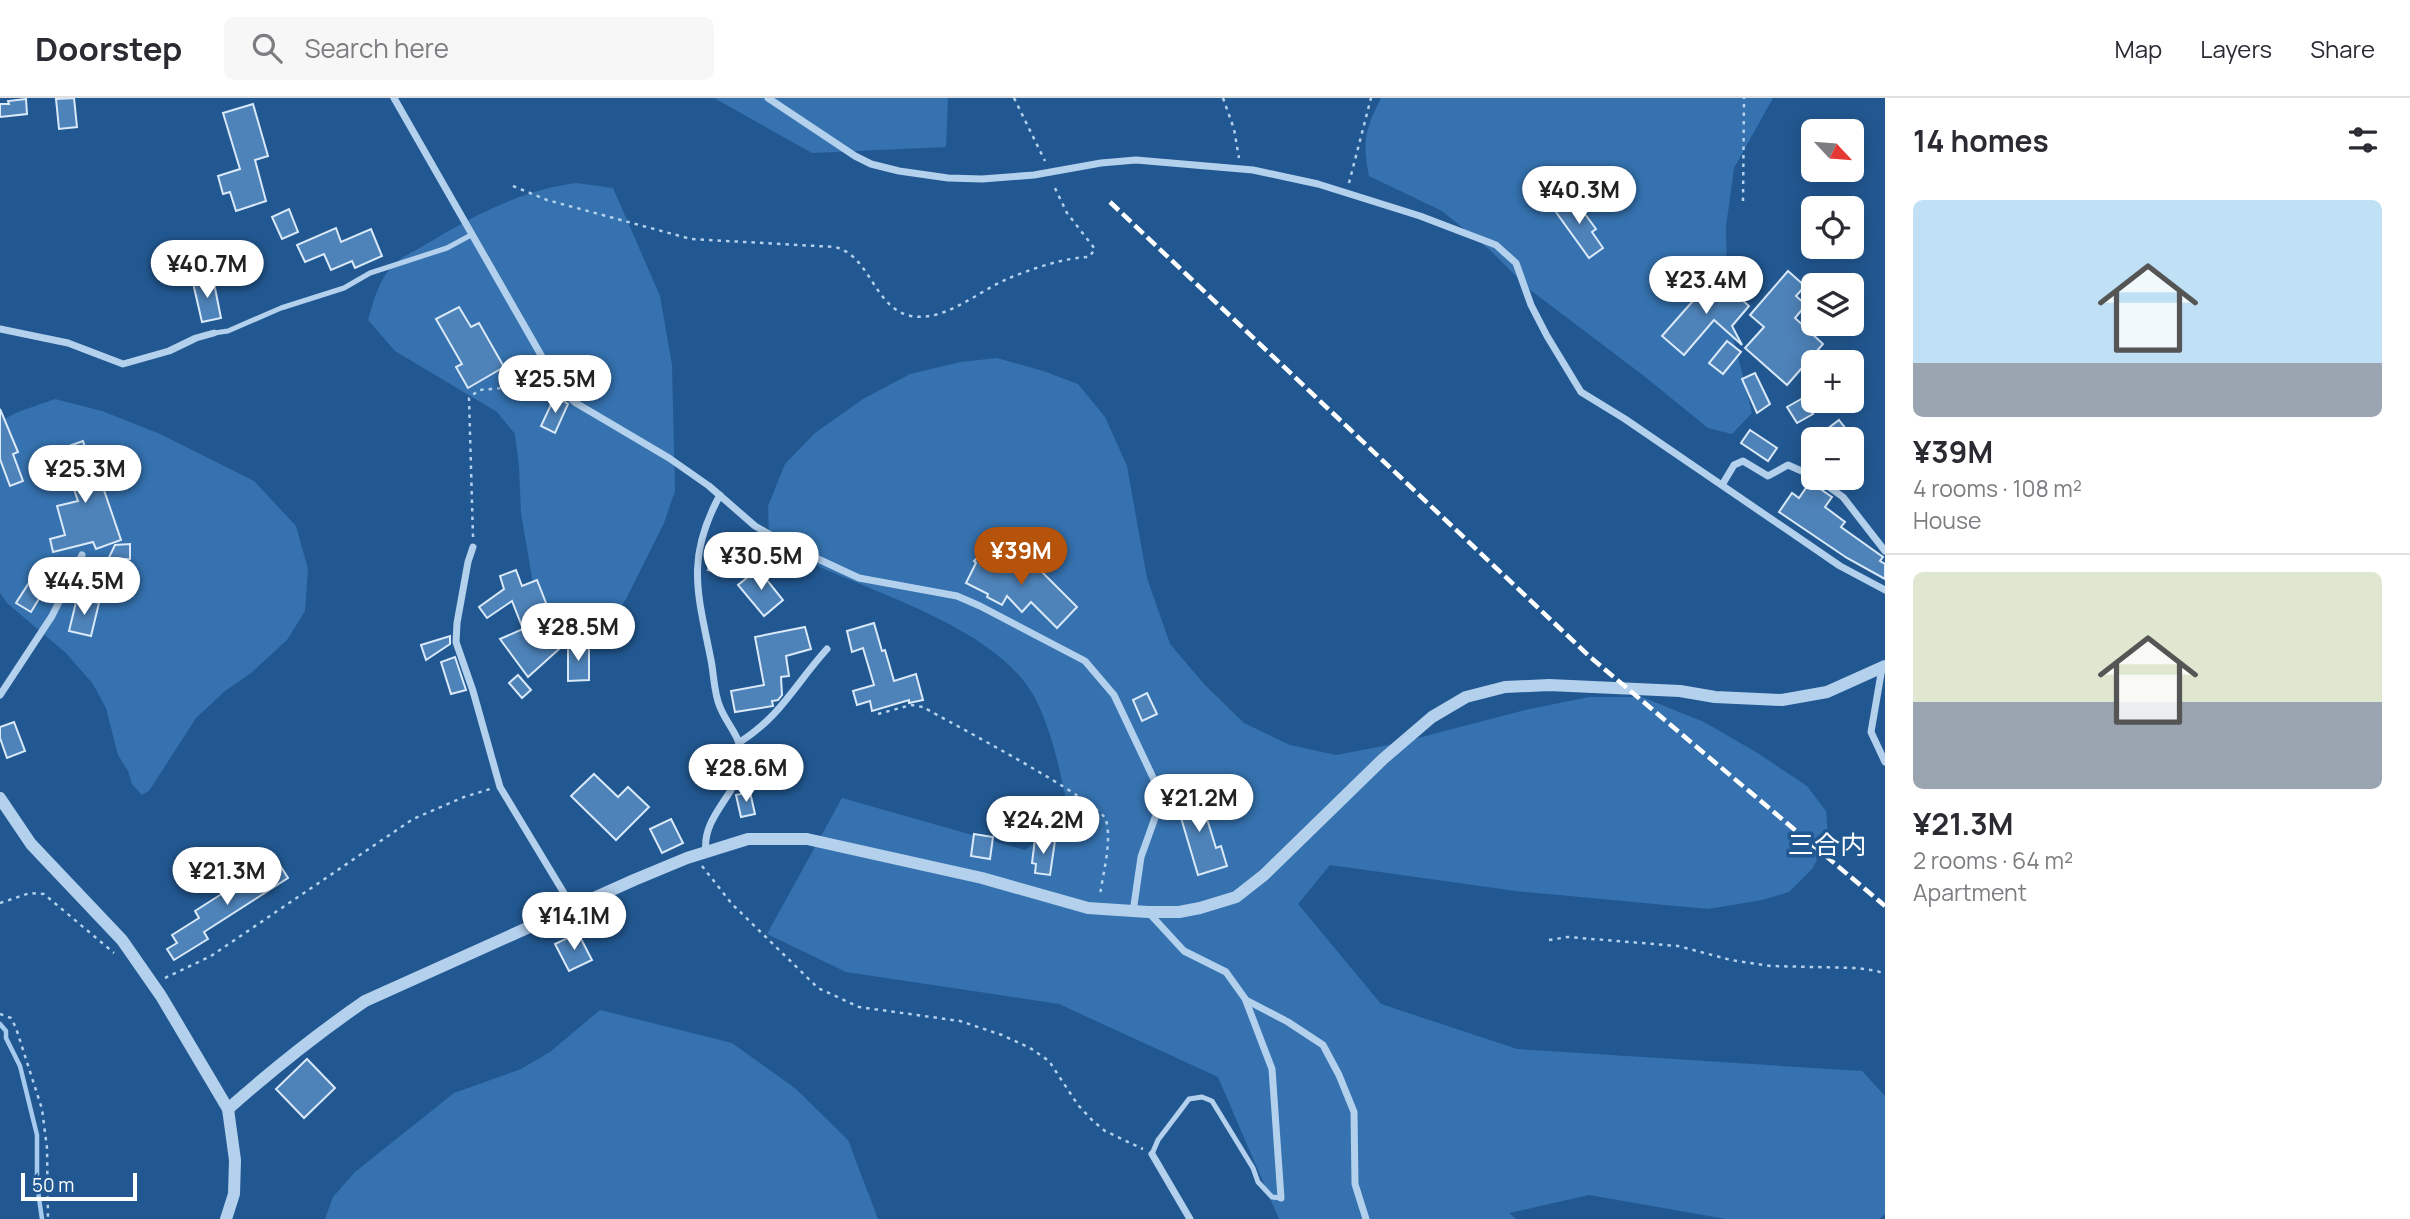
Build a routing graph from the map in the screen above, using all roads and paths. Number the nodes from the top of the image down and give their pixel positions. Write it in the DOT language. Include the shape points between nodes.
graph roads {
  1 [pos="394,98"];
  2 [pos="768,98"];
  3 [pos="1014,98"];
  4 [pos="1223,98"];
  5 [pos="1371,98"];
  6 [pos="1744,98"];
  7 [pos="1240,168"];
  8 [pos="1048,173"];
  9 [pos="513,186"];
  10 [pos="1346,193"];
  11 [pos="1743,201"];
  12 [pos="471,235"];
  13 [pos="0,329"];
  14 [pos="214,334"];
  15 [pos="554,376"];
  16 [pos="1801,470"];
  17 [pos="1722,485"];
  18 [pos="1833,490"];
  19 [pos="720,495"];
  20 [pos="473,547"];
  21 [pos="1885,551"];
  22 [pos="82,555"];
  23 [pos="1885,590"];
  24 [pos="827,649"];
  25 [pos="1884,666"];
  26 [pos="0,695"];
  27 [pos="878,714"];
  28 [pos="740,742"];
  29 [pos="1885,762"];
  30 [pos="500,788"];
  31 [pos="0,798"];
  32 [pos="701,854"];
  33 [pos="0,903"];
  34 [pos="573,908"];
  35 [pos="1098,909"];
  36 [pos="1133,912"];
  37 [pos="1148,912"];
  38 [pos="1549,940"];
  39 [pos="137,962"];
  40 [pos="1885,974"];
  41 [pos="152,983"];
  42 [pos="1246,1000"];
  43 [pos="0,1014"];
  44 [pos="228,1109"];
  45 [pos="1152,1154"];
  46 [pos="1282,1198"];
  47 [pos="48,1219"];
  48 [pos="226,1219"];
  49 [pos="1190,1219"];
  50 [pos="1366,1219"];
  1 -- 12 [label="street"];
  2 -- 8 [label="street" via="871,164 947,178"];
  3 -- 8 [label="path"];
  4 -- 7 [label="path"];
  5 -- 10 [label="path"];
  6 -- 11 [label="path"];
  7 -- 8 [label="street" via="1136,160"];
  7 -- 10 [label="street"];
  8 -- 9 [label="path" via="1067,213 1095,249 1089,257 1007,279 937,314 915,317 889,305 845,250 691,239 547,200"];
  10 -- 17 [label="street" via="1496,245 1516,263 1531,305 1581,392"];
  12 -- 14 [label="lane" via="447,248 370,273 344,288"];
  12 -- 15 [label="street"];
  13 -- 14 [label="street" via="68,343 123,365"];
  15 -- 19 [label="street" via="576,403 669,458"];
  15 -- 20 [label="path" via="526,386 479,390 469,398"];
  16 -- 17 [label="street" via="1788,464 1768,476 1743,461 1734,465"];
  17 -- 23 [label="street" via="1840,566"];
  18 -- 21 [label="street"];
  19 -- 28 [label="street" via="699,542 698,594 719,705"];
  19 -- 36 [label="street" via="755,527 827,564 859,578 957,596 1085,661 1114,695 1161,801 1141,857"];
  20 -- 30 [label="street" via="456,642"];
  22 -- 26 [label="street" via="52,615"];
  24 -- 28 [label="street" via="774,716"];
  25 -- 29 [label="street" via="1871,732"];
  25 -- 37 [label="street" via="1827,692 1782,700 1549,685 1478,693 1432,717 1382,759 1265,876 1236,897 1179,912"];
  27 -- 35 [label="path" via="911,705 923,707 1100,812 1107,844"];
  28 -- 32 [label="street" via="741,766 707,830"];
  30 -- 34 [label="street"];
  30 -- 41 [label="path" via="464,797 413,819 211,956"];
  31 -- 39 [label="street" via="31,844 122,940"];
  32 -- 34 [label="street"];
  32 -- 35 [label="street" via="748,839 807,839 926,864"];
  32 -- 45 [label="path" via="699,863 732,904 818,988 859,1007 960,1021 1002,1035 1049,1061 1078,1105 1105,1131"];
  33 -- 39 [label="path" via="30,893 44,894 110,951"];
  34 -- 44 [label="street" via="366,1001 277,1066"];
  35 -- 36 [label="street"];
  36 -- 37 [label="street"];
  37 -- 42 [label="street" via="1184,951 1226,972"];
  38 -- 40 [label="path" via="1568,937 1678,946 1771,966 1857,968"];
  39 -- 41 [label="street"];
  41 -- 44 [label="street"];
  42 -- 46 [label="street" via="1272,1069"];
  42 -- 50 [label="street" via="1323,1045 1334,1065 1354,1112 1355,1184"];
  43 -- 47 [label="path" via="11,1017 39,1097 47,1148"];
  44 -- 48 [label="street" via="235,1160 234,1194"];
  45 -- 46 [label="lane" via="1189,1100 1202,1097 1212,1101 1258,1182 1272,1197"];
  45 -- 49 [label="street"];
}
